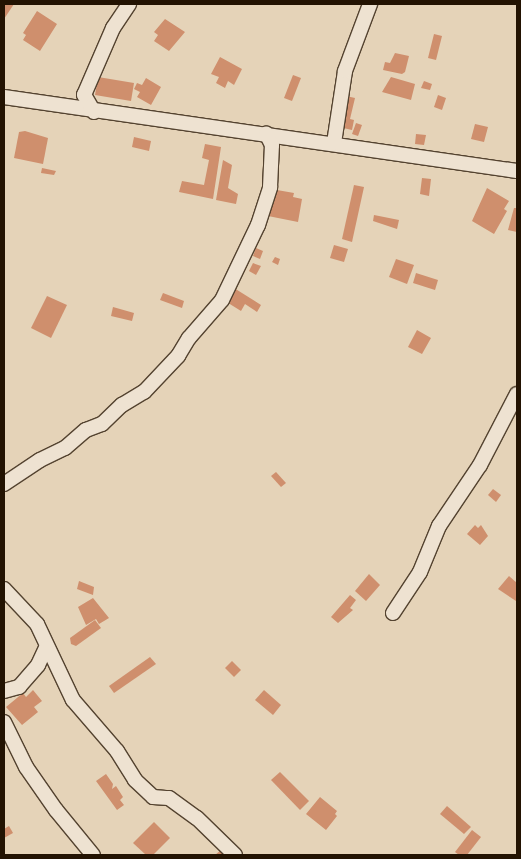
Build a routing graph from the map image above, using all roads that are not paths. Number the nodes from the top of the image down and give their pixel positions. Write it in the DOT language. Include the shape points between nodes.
graph roads {
  1 [pos="129,4"];
  2 [pos="370,4"];
  3 [pos="84,95"];
  4 [pos="4,97"];
  5 [pos="71,108"];
  6 [pos="94,112"];
  7 [pos="273,138"];
  8 [pos="334,142"];
  9 [pos="517,171"];
  10 [pos="517,394"];
  11 [pos="4,484"];
  12 [pos="4,589"];
  13 [pos="393,613"];
  14 [pos="46,648"];
  15 [pos="4,690"];
  16 [pos="4,722"];
  17 [pos="93,855"];
  18 [pos="235,855"];
  1 -- 3 [label="street" via="113,28"];
  2 -- 8 [label="street" via="345,71"];
  3 -- 5 [label="street"];
  3 -- 6 [label="street"];
  4 -- 5 [label="street"];
  5 -- 6 [label="street"];
  6 -- 7 [label="street"];
  7 -- 8 [label="street"];
  7 -- 11 [label="street" via="270,188 222,300 178,356 144,392 122,404 102,424 86,430 65,448"];
  8 -- 9 [label="street"];
  10 -- 13 [label="street" via="480,465 439,526 420,572"];
  12 -- 14 [label="street" via="37,624"];
  14 -- 15 [label="street" via="38,665 18,687"];
  14 -- 18 [label="street" via="73,700 117,751 135,780 154,797 169,798 197,818"];
  16 -- 17 [label="street" via="26,767"];
}
